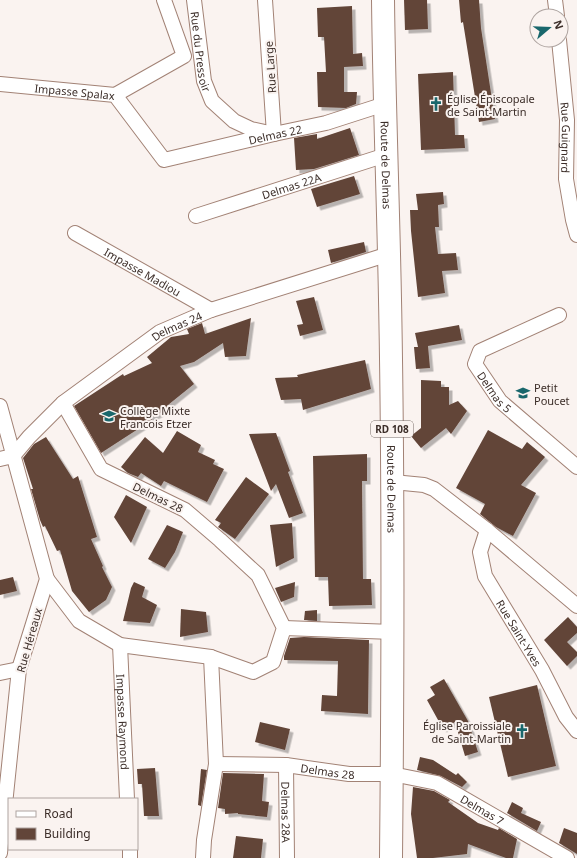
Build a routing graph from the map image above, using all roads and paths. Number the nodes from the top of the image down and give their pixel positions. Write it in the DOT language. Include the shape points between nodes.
graph roads {
  1 [pos="164,0"];
  2 [pos="194,0"];
  3 [pos="265,0"];
  4 [pos="383,0"];
  5 [pos="560,48"];
  6 [pos="0,84"];
  7 [pos="115,95"];
  8 [pos="384,104"];
  9 [pos="572,120"];
  10 [pos="274,134"];
  11 [pos="386,155"];
  12 [pos="164,160"];
  13 [pos="196,216"];
  14 [pos="75,233"];
  15 [pos="577,235"];
  16 [pos="389,254"];
  17 [pos="211,310"];
  18 [pos="559,315"];
  19 [pos="63,403"];
  20 [pos="0,406"];
  21 [pos="6,457"];
  22 [pos="577,467"];
  23 [pos="393,482"];
  24 [pos="487,530"];
  25 [pos="47,579"];
  26 [pos="577,606"];
  27 [pos="284,628"];
  28 [pos="393,632"];
  29 [pos="120,645"];
  30 [pos="211,657"];
  31 [pos="19,669"];
  32 [pos="0,673"];
  33 [pos="577,731"];
  34 [pos="216,764"];
  35 [pos="286,765"];
  36 [pos="392,774"];
  37 [pos="127,798"];
  38 [pos="0,854"];
  39 [pos="3,858"];
  40 [pos="203,858"];
  41 [pos="287,858"];
  42 [pos="391,858"];
  43 [pos="567,858"];
  1 -- 7 [label="street" via="184,56"];
  2 -- 10 [label="street, Rue du Pressoir" via="204,81 212,101 234,121 251,129"];
  3 -- 10 [label="street, Rue Large"];
  4 -- 8 [label="main road, Route de Delmas / RD 108"];
  5 -- 9 [label="street, Rue Guignard"];
  6 -- 7 [label="street, Impasse Spalax"];
  7 -- 12 [label="street, Impasse Spalax"];
  8 -- 10 [label="street, Delmas 22" via="326,123"];
  8 -- 11 [label="main road, Route de Delmas / RD 108"];
  9 -- 15 [label="street, Rue Guignard" via="566,179"];
  10 -- 12 [label="street, Delmas 22"];
  11 -- 13 [label="street, Delmas 22A"];
  11 -- 16 [label="main road, Route de Delmas / RD 108"];
  14 -- 17 [label="street, Impasse Madiou"];
  16 -- 17 [label="street, Delmas 24"];
  16 -- 23 [label="main road, Route de Delmas / RD 108"];
  17 -- 19 [label="street, Delmas 24" via="160,332"];
  18 -- 22 [label="street, Delmas 5" via="480,351 474,364 500,401"];
  19 -- 21 [label="street, Delmas 24"];
  19 -- 27 [label="street, Delmas 28" via="101,470 185,510 220,540 258,575"];
  20 -- 21 [label="street"];
  21 -- 25 [label="street"];
  23 -- 24 [label="street" via="424,485 434,489"];
  23 -- 28 [label="main road, Route de Delmas / RD 108"];
  24 -- 26 [label="street"];
  24 -- 33 [label="street, Rue Saint-Yves" via="480,552 485,576 542,670 566,717"];
  25 -- 29 [label="street" via="79,621"];
  25 -- 31 [label="street, Rue Héreaux"];
  27 -- 28 [label="street"];
  27 -- 30 [label="street" via="273,662 253,672"];
  28 -- 36 [label="main road, Route de Delmas / RD 108"];
  29 -- 30 [label="street"];
  29 -- 37 [label="street, Impasse Raymond"];
  30 -- 34 [label="street"];
  31 -- 32 [label="street"];
  31 -- 38 [label="street, Rue Héreaux"];
  34 -- 35 [label="street, Delmas 28"];
  34 -- 40 [label="street"];
  35 -- 36 [label="street, Delmas 28" via="349,774"];
  35 -- 41 [label="street, Delmas 28A"];
  36 -- 42 [label="main road, Route de Delmas / RD 108"];
  36 -- 43 [label="street, Delmas 7" via="437,783"];
  38 -- 39 [label="street, Rue Héreaux"];
}
